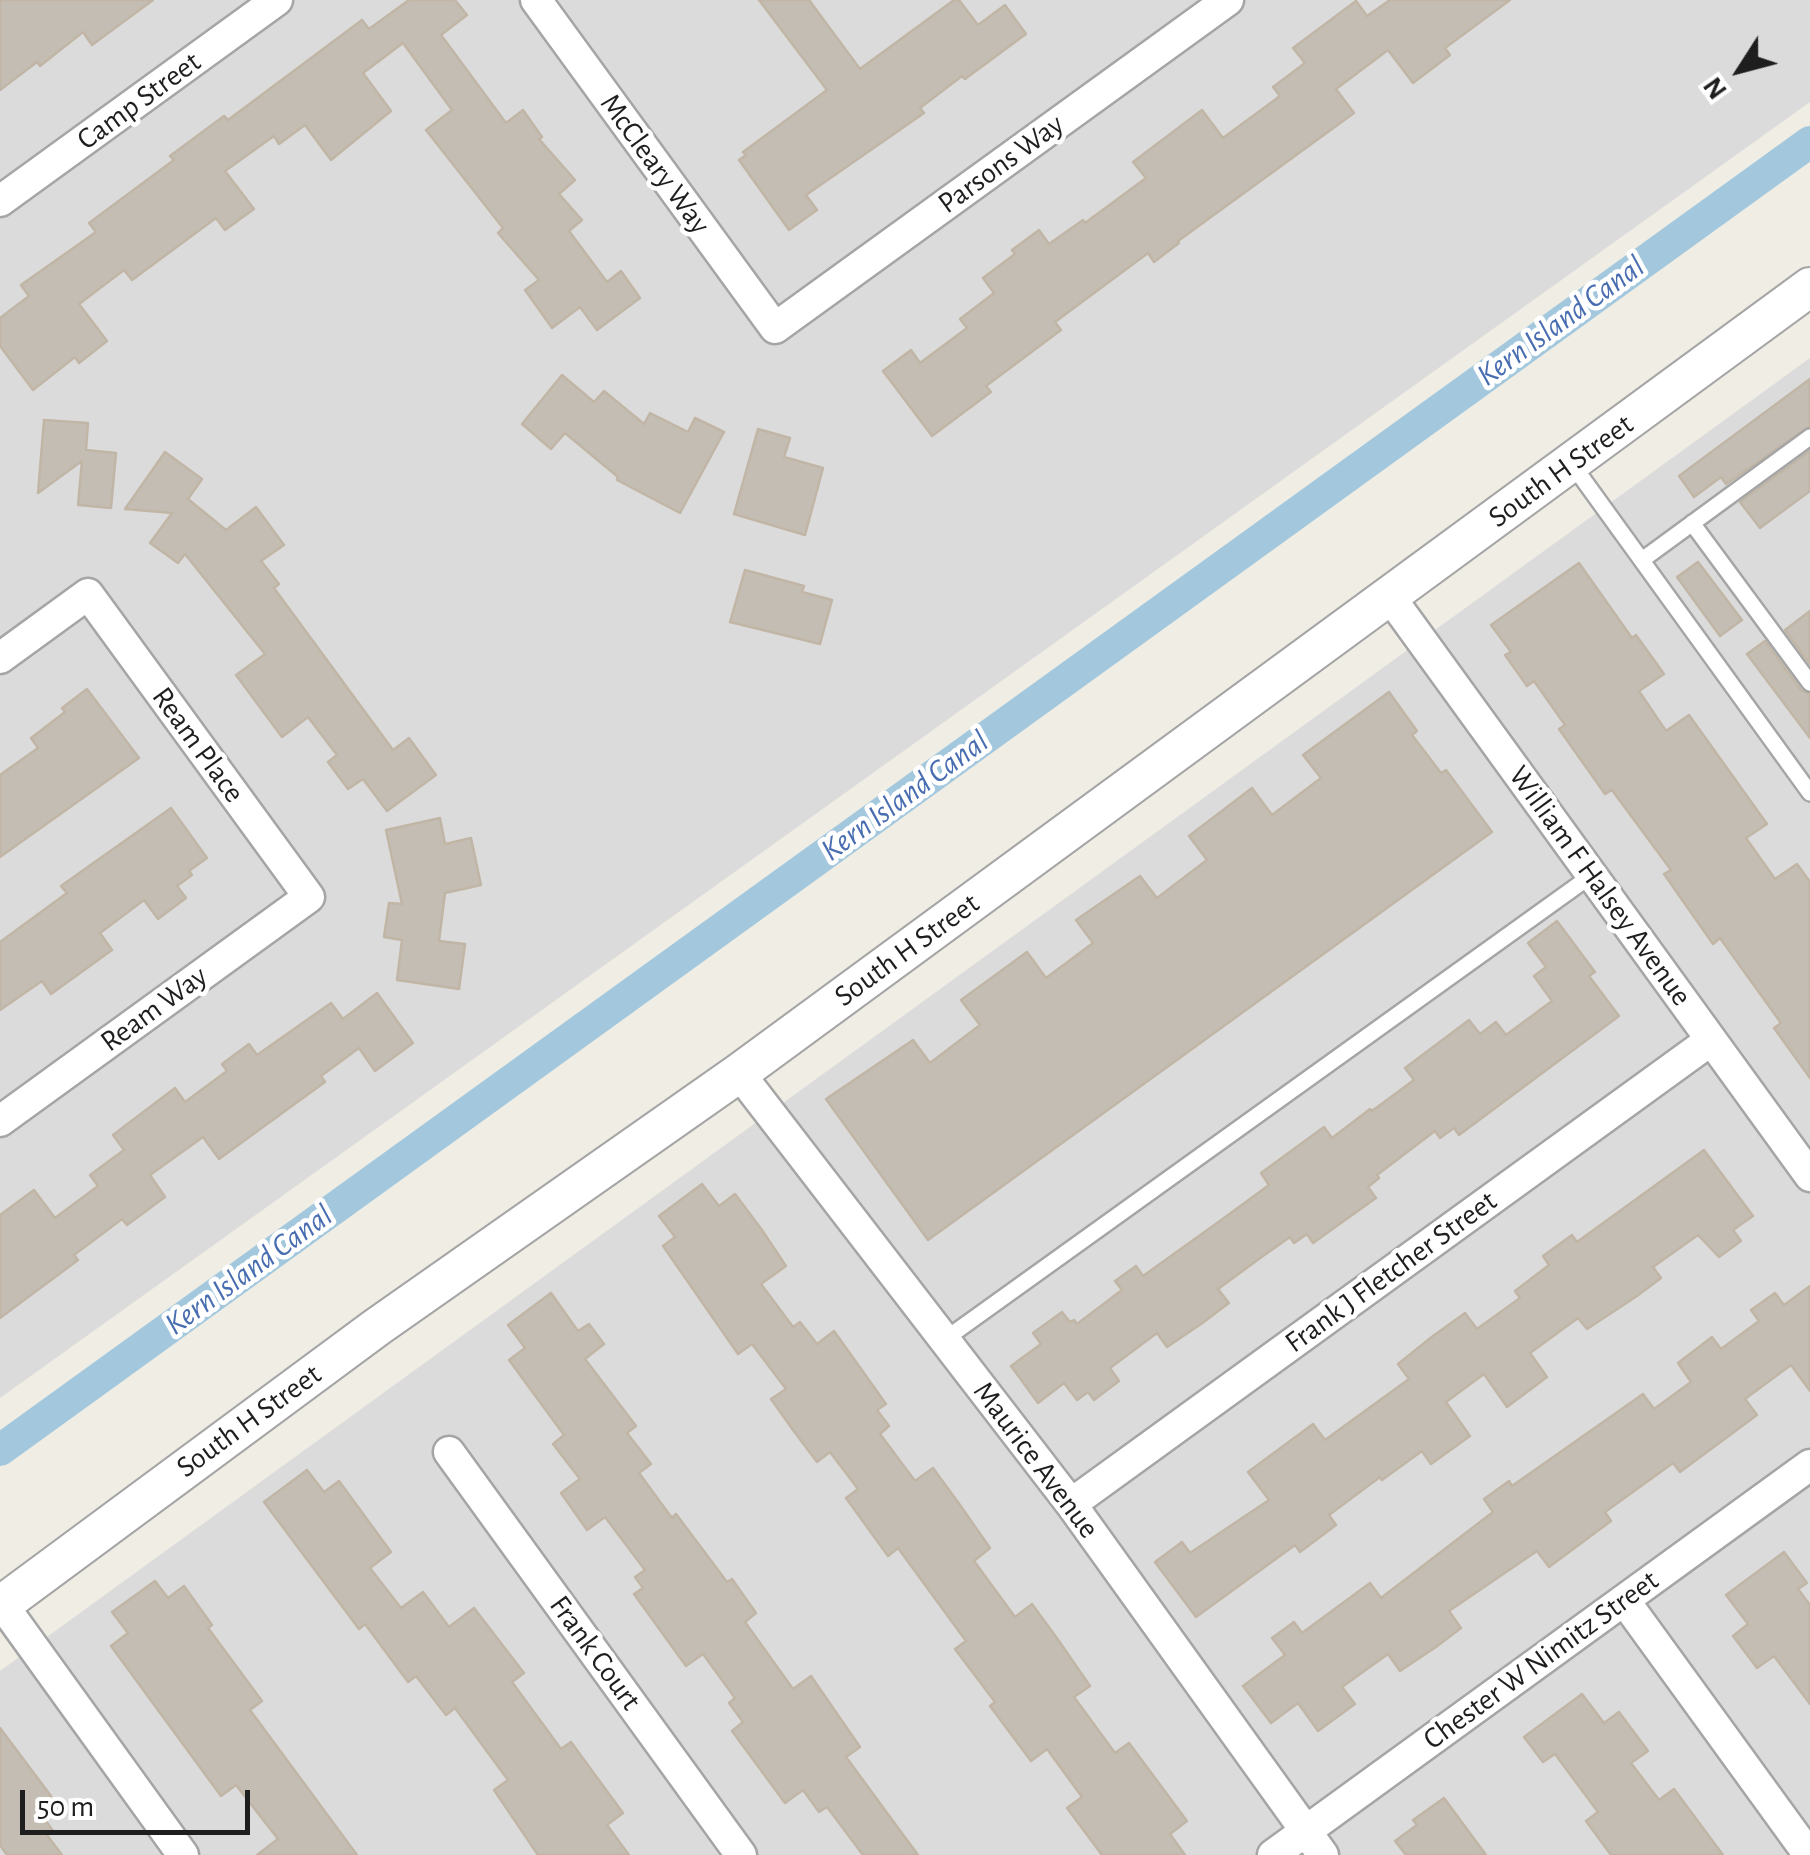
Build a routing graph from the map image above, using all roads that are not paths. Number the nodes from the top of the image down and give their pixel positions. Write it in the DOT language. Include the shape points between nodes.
graph roads {
  1 [pos="277,0"];
  2 [pos="536,0"];
  3 [pos="1228,0"];
  4 [pos="0,201"];
  5 [pos="1810,286"];
  6 [pos="775,328"];
  7 [pos="1810,436"];
  8 [pos="1571,463"];
  9 [pos="1692,523"];
  10 [pos="1642,560"];
  11 [pos="1390,597"];
  12 [pos="0,658"];
  13 [pos="1810,684"];
  14 [pos="1810,793"];
  15 [pos="1592,875"];
  16 [pos="308,896"];
  17 [pos="1712,1040"];
  18 [pos="739,1073"];
  19 [pos="0,1120"];
  20 [pos="1810,1176"];
  21 [pos="944,1340"];
  22 [pos="449,1452"];
  23 [pos="1810,1465"];
  24 [pos="1071,1504"];
  25 [pos="1624,1600"];
  26 [pos="1,1605"];
  27 [pos="1315,1843"];
  28 [pos="183,1855"];
  29 [pos="741,1855"];
  30 [pos="1273,1855"];
  31 [pos="1809,1855"];
  1 -- 4 [label="street, Camp Street"];
  2 -- 6 [label="street, McCleary Way"];
  3 -- 6 [label="street, Parsons Way"];
  5 -- 8 [label="street, South H Street"];
  7 -- 9 [label="lane"];
  8 -- 10 [label="lane"];
  8 -- 11 [label="street, South H Street"];
  9 -- 10 [label="lane"];
  9 -- 13 [label="lane"];
  10 -- 14 [label="lane"];
  11 -- 15 [label="street, William F Halsey Avenue"];
  11 -- 18 [label="street, South H Street"];
  12 -- 16 [label="street, Ream Place" via="88,594"];
  15 -- 17 [label="street, William F Halsey Avenue"];
  15 -- 21 [label="lane"];
  16 -- 19 [label="street, Ream Way"];
  17 -- 20 [label="street, William F Halsey Avenue"];
  17 -- 24 [label="street, Frank J Fletcher Street"];
  18 -- 21 [label="street, Maurice Avenue"];
  18 -- 26 [label="street, South H Street" via="377,1327"];
  21 -- 24 [label="street, Maurice Avenue"];
  22 -- 29 [label="street, Frank Court"];
  23 -- 25 [label="street, Chester W Nimitz Street"];
  24 -- 27 [label="street, Maurice Avenue"];
  25 -- 27 [label="street, Chester W Nimitz Street"];
  25 -- 31 [label="street"];
  26 -- 28 [label="street"];
  27 -- 30 [label="street, Chester W Nimitz Street"];
}
